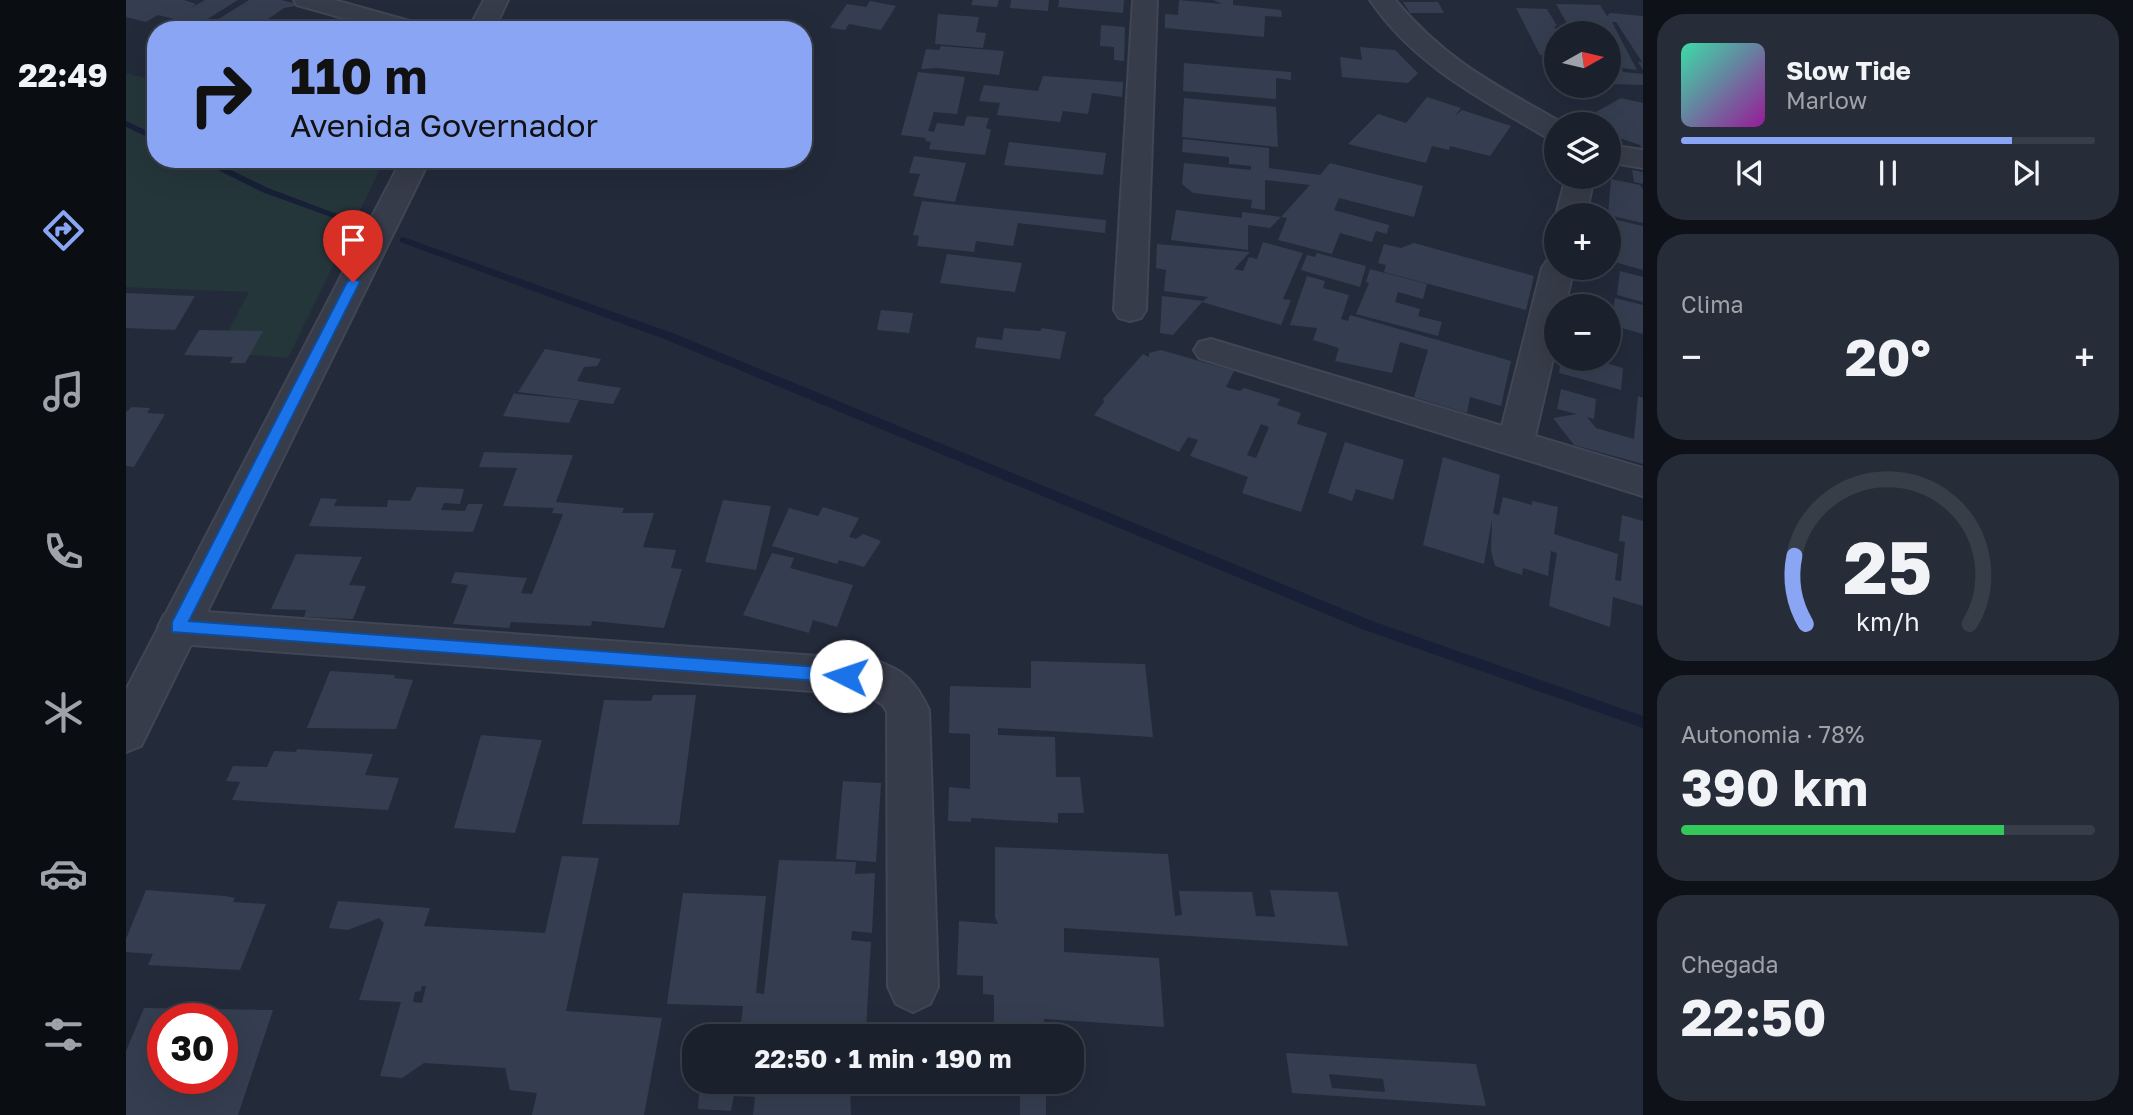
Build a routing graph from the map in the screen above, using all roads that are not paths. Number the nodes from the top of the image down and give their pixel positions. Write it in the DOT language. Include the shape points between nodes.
graph roads {
  1 [pos="306,0"];
  2 [pos="496,0"];
  3 [pos="1145,0"];
  4 [pos="1382,0"];
  5 [pos="382,21"];
  6 [pos="486,21"];
  7 [pos="1544,124"];
  8 [pos="1621,155"];
  9 [pos="1643,159"];
  10 [pos="411,168"];
  11 [pos="1555,280"];
  12 [pos="1130,310"];
  13 [pos="1211,350"];
  14 [pos="1515,445"];
  15 [pos="1643,482"];
  16 [pos="178,627"];
  17 [pos="126,733"];
  18 [pos="913,987"];
  1 -- 5 [label="street"];
  2 -- 6 [label="street"];
  3 -- 12 [label="street"];
  4 -- 7 [label="street" via="1415,40 1457,74"];
  8 -- 9 [label="street"];
  10 -- 16 [label="street"];
  11 -- 14 [label="street"];
  13 -- 14 [label="street"];
  14 -- 15 [label="street"];
  16 -- 17 [label="street"];
  16 -- 18 [label="street" via="874,678 898,692 908,710"];
}
